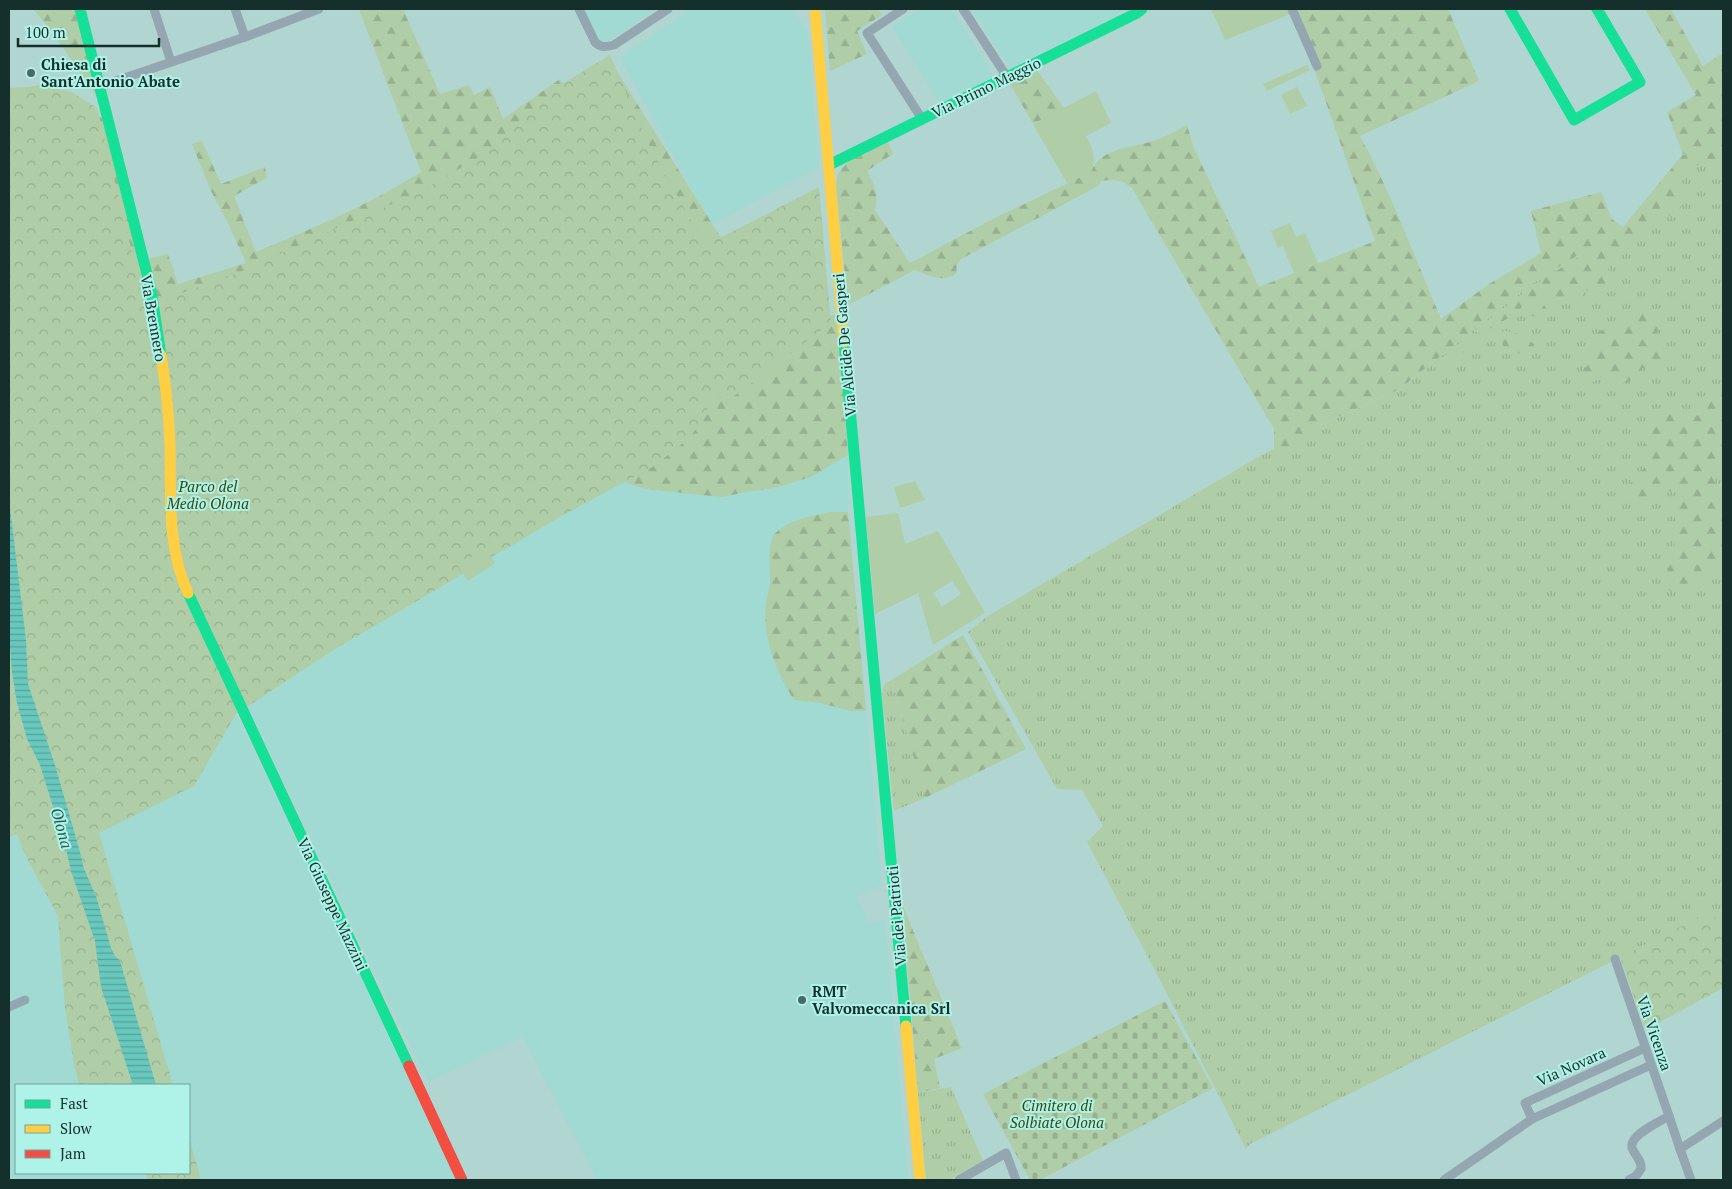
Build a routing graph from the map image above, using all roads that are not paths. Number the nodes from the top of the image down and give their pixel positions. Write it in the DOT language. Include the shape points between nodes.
graph roads {
  1 [pos="80,9"];
  2 [pos="154,9"];
  3 [pos="235,9"];
  4 [pos="319,9"];
  5 [pos="579,9"];
  6 [pos="668,9"];
  7 [pos="815,9"];
  8 [pos="903,9"];
  9 [pos="963,9"];
  10 [pos="1142,9"];
  11 [pos="1292,9"];
  12 [pos="1510,9"];
  13 [pos="1597,9"];
  14 [pos="245,37"];
  15 [pos="171,62"];
  16 [pos="1317,66"];
  17 [pos="1007,77"];
  18 [pos="101,86"];
  19 [pos="922,119"];
  20 [pos="829,164"];
  21 [pos="205,628"];
  22 [pos="874,681"];
  23 [pos="1614,959"];
  24 [pos="25,1000"];
  25 [pos="9,1007"];
  26 [pos="1645,1048"];
  27 [pos="1651,1065"];
  28 [pos="1669,1116"];
  29 [pos="1532,1119"];
  30 [pos="1723,1122"];
  31 [pos="1680,1149"];
  32 [pos="462,1180"];
  33 [pos="920,1180"];
  34 [pos="959,1180"];
  35 [pos="1016,1180"];
  36 [pos="1444,1180"];
  37 [pos="1629,1180"];
  38 [pos="1691,1180"];
  1 -- 18 [label="street, Via Brennero"];
  2 -- 15 [label="street"];
  3 -- 14 [label="street"];
  4 -- 14 [label="street"];
  5 -- 6 [label="street" via="595,42 604,47 614,45"];
  7 -- 20 [label="street, Via Alcide De Gasperi"];
  8 -- 19 [label="street" via="867,33"];
  9 -- 17 [label="street"];
  10 -- 17 [label="street, Via Primo Maggio"];
  11 -- 16 [label="street"];
  12 -- 13 [label="street" via="1574,120 1640,82"];
  14 -- 15 [label="street"];
  15 -- 18 [label="street"];
  17 -- 19 [label="street, Via Primo Maggio"];
  18 -- 21 [label="street, Via Brennero" via="159,335 169,423 174,554 182,580"];
  19 -- 20 [label="street, Via Primo Maggio"];
  20 -- 22 [label="street, Via Alcide De Gasperi"];
  21 -- 32 [label="street, Via Giuseppe Mazzini"];
  22 -- 33 [label="street, Via dei Patrioti"];
  23 -- 26 [label="street, Via Vicenza"];
  24 -- 25 [label="street"];
  26 -- 27 [label="street, Via Vicenza"];
  26 -- 29 [label="street, Via Novara" via="1525,1102"];
  27 -- 28 [label="street, Via Vicenza"];
  27 -- 29 [label="street"];
  28 -- 31 [label="street, Via Vicenza"];
  28 -- 37 [label="street" via="1634,1138 1632,1146 1641,1169"];
  29 -- 36 [label="street"];
  30 -- 31 [label="street"];
  31 -- 38 [label="street, Via Vicenza"];
  34 -- 35 [label="street" via="1006,1154"];
}
